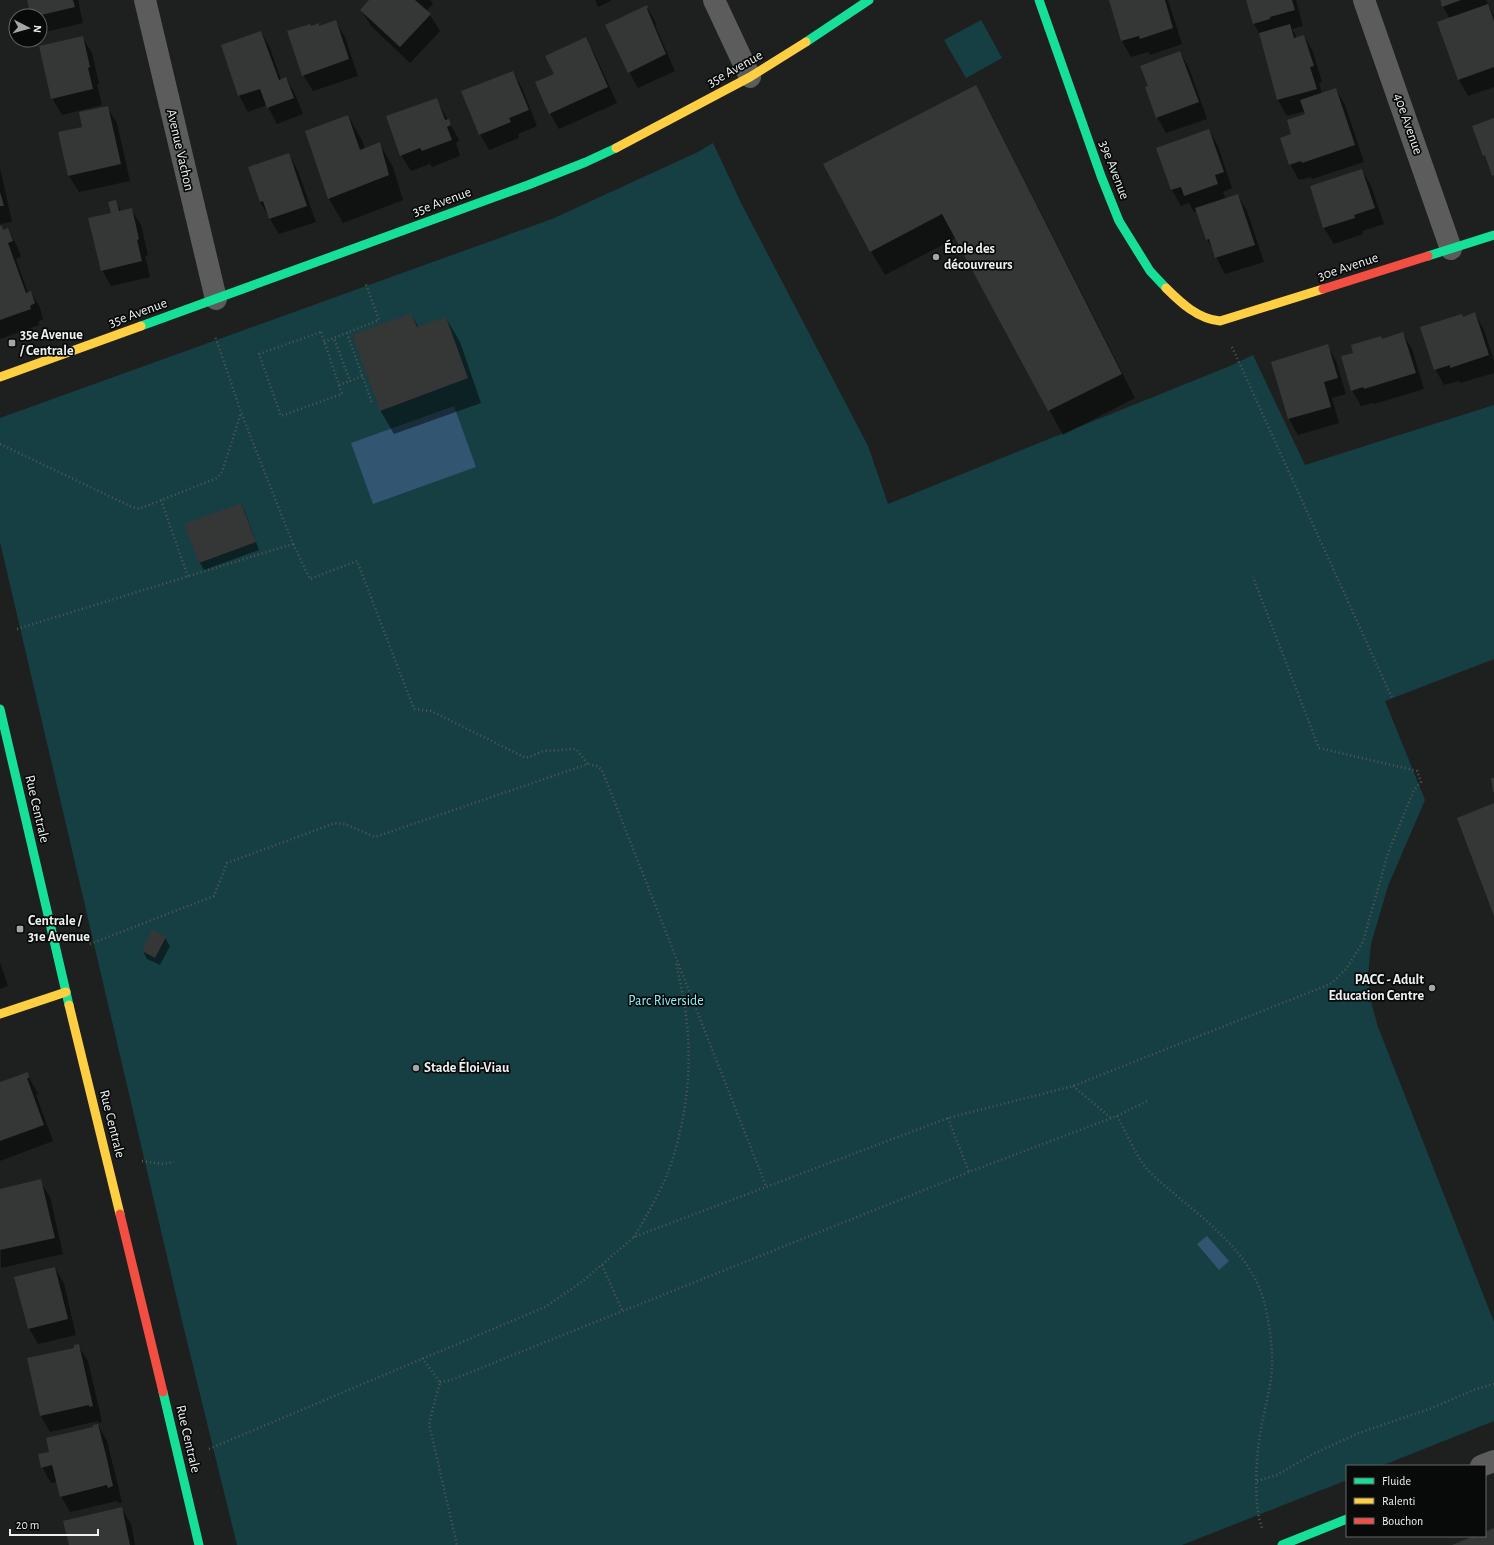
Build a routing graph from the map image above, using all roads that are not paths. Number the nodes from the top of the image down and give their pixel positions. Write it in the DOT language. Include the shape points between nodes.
graph roads {
  1 [pos="714,0"];
  2 [pos="869,0"];
  3 [pos="1039,0"];
  4 [pos="1364,0"];
  5 [pos="148,1"];
  6 [pos="750,77"];
  7 [pos="1494,235"];
  8 [pos="1451,249"];
  9 [pos="216,300"];
  10 [pos="1210,320"];
  11 [pos="0,377"];
  12 [pos="0,709"];
  13 [pos="66,992"];
  14 [pos="0,1014"];
  15 [pos="1494,1461"];
  16 [pos="1484,1465"];
  17 [pos="1346,1520"];
  18 [pos="1305,1540"];
  19 [pos="199,1545"];
  20 [pos="1282,1545"];
  1 -- 6 [label="street"];
  2 -- 6 [label="street, 35e Avenue" via="788,55"];
  3 -- 10 [label="street, 39e Avenue" via="1119,221 1150,271 1179,301"];
  4 -- 8 [label="street, 40e Avenue"];
  5 -- 9 [label="street, Avenue Vachon"];
  6 -- 9 [label="street, 35e Avenue" via="586,162"];
  7 -- 8 [label="street, 30e Avenue"];
  8 -- 10 [label="street, 30e Avenue" via="1232,318"];
  9 -- 11 [label="street, 35e Avenue"];
  12 -- 13 [label="street, Rue Centrale"];
  13 -- 14 [label="street"];
  13 -- 19 [label="street, Rue Centrale"];
  15 -- 16 [label="street"];
  17 -- 18 [label="street"];
  18 -- 20 [label="street"];
}
